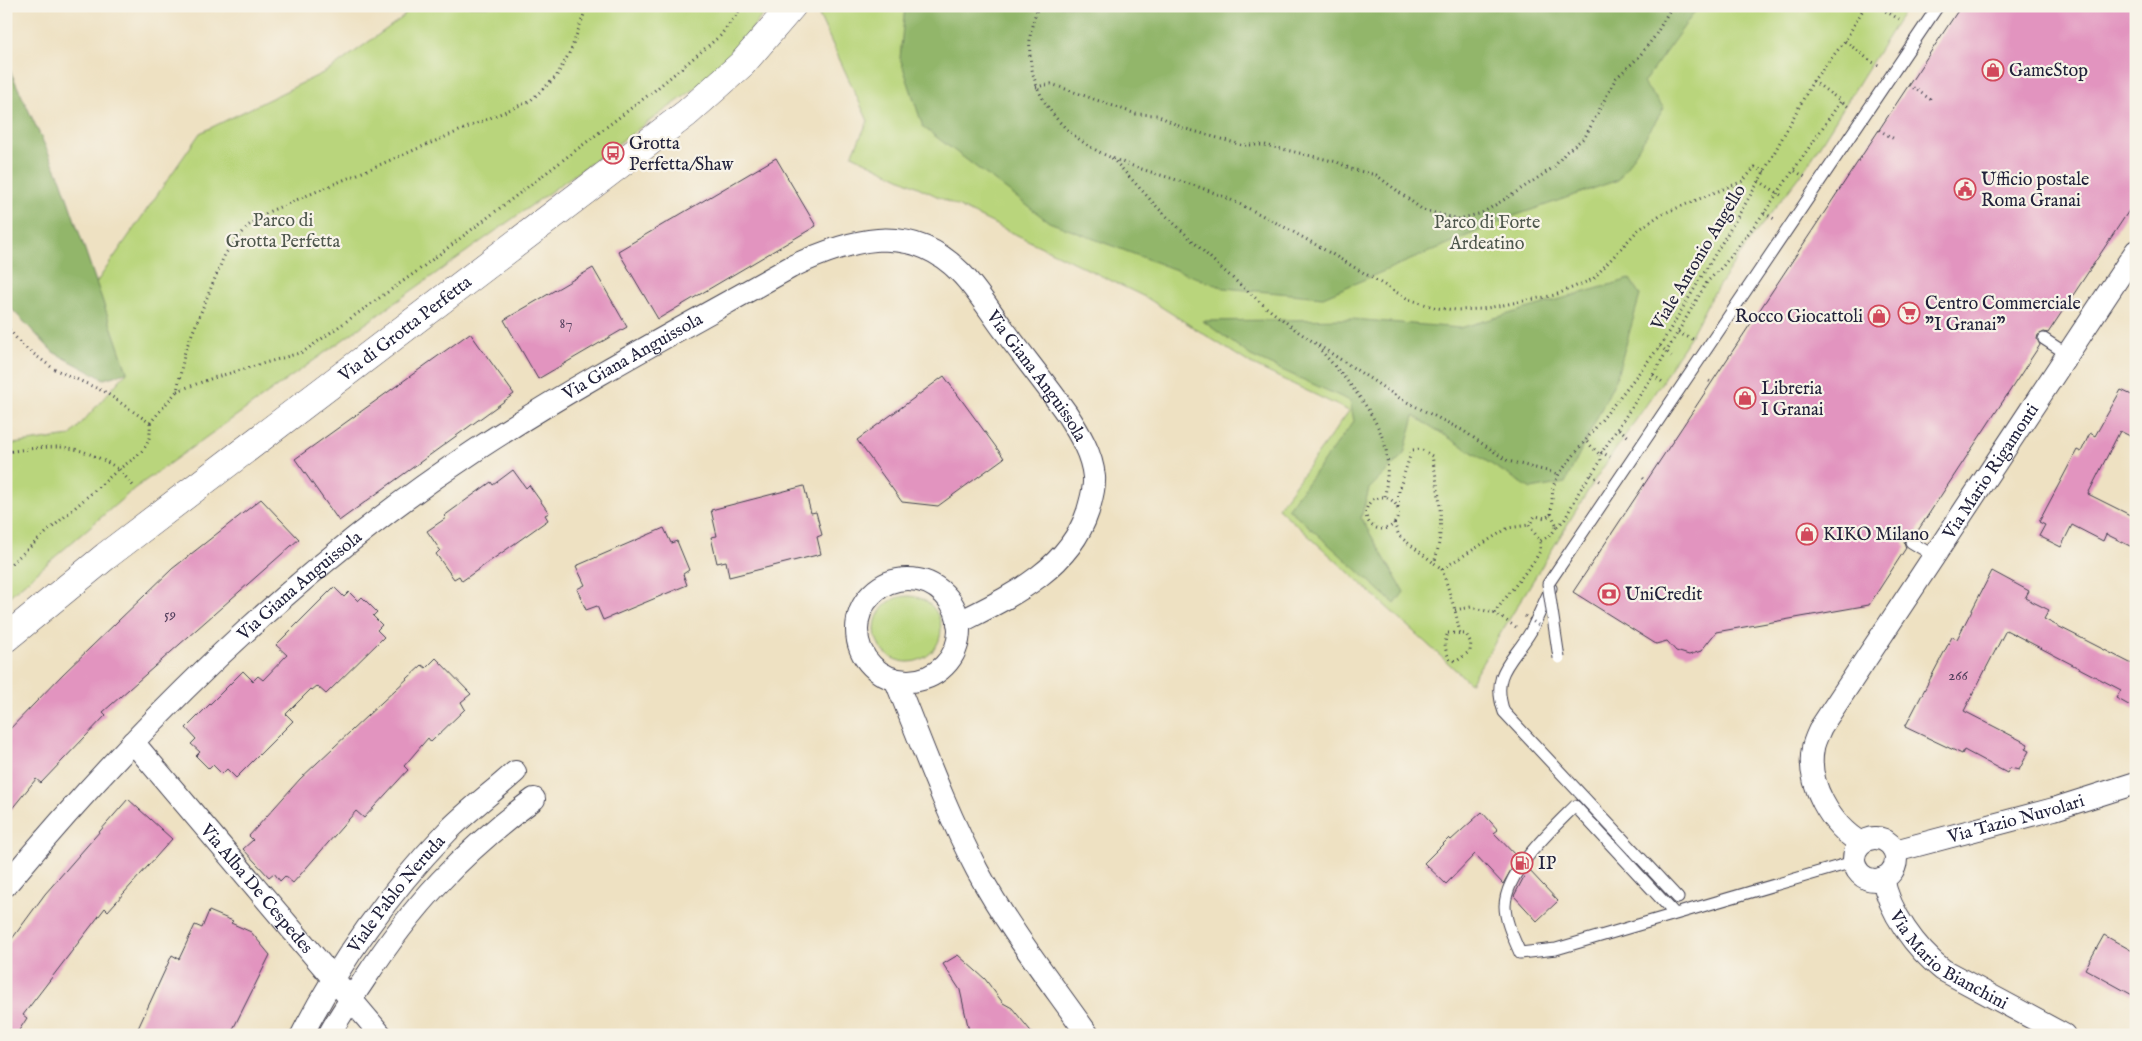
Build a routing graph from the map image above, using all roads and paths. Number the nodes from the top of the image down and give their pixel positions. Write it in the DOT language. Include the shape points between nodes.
graph roads {
  1 [pos="587,6"];
  2 [pos="743,6"];
  3 [pos="792,6"];
  4 [pos="1038,6"];
  5 [pos="1672,6"];
  6 [pos="1865,6"];
  7 [pos="1877,6"];
  8 [pos="1938,6"];
  9 [pos="1943,6"];
  10 [pos="1899,19"];
  11 [pos="1845,41"];
  12 [pos="1881,66"];
  13 [pos="1814,81"];
  14 [pos="1909,85"];
  15 [pos="1036,88"];
  16 [pos="1841,101"];
  17 [pos="1933,101"];
  18 [pos="1852,110"];
  19 [pos="1878,130"];
  20 [pos="1896,140"];
  21 [pos="1112,158"];
  22 [pos="1795,171"];
  23 [pos="1765,172"];
  24 [pos="1801,175"];
  25 [pos="1759,181"];
  26 [pos="1778,193"];
  27 [pos="1784,197"];
  28 [pos="1764,213"];
  29 [pos="1770,216"];
  30 [pos="2136,251"];
  31 [pos="6,326"];
  32 [pos="1678,333"];
  33 [pos="1690,337"];
  34 [pos="2044,339"];
  35 [pos="1316,344"];
  36 [pos="1660,346"];
  37 [pos="1666,351"];
  38 [pos="2068,354"];
  39 [pos="1675,359"];
  40 [pos="177,391"];
  41 [pos="150,423"];
  42 [pos="1619,429"];
  43 [pos="1626,435"];
  44 [pos="1587,442"];
  45 [pos="6,452"];
  46 [pos="1600,453"];
  47 [pos="1610,457"];
  48 [pos="119,469"];
  49 [pos="1559,474"];
  50 [pos="135,488"];
  51 [pos="1385,497"];
  52 [pos="1398,507"];
  53 [pos="1551,514"];
  54 [pos="1394,523"];
  55 [pos="1529,525"];
  56 [pos="1558,526"];
  57 [pos="1540,541"];
  58 [pos="1910,542"];
  59 [pos="1934,556"];
  60 [pos="1434,563"];
  61 [pos="6,568"];
  62 [pos="1442,569"];
  63 [pos="1455,610"];
  64 [pos="1494,613"];
  65 [pos="958,623"];
  66 [pos="1539,626"];
  67 [pos="1460,634"];
  68 [pos="6,638"];
  69 [pos="1559,658"];
  70 [pos="896,681"];
  71 [pos="133,742"];
  72 [pos="515,772"];
  73 [pos="2136,783"];
  74 [pos="534,799"];
  75 [pos="1895,851"];
  76 [pos="1857,853"];
  77 [pos="1883,878"];
  78 [pos="6,885"];
  79 [pos="1678,898"];
  80 [pos="1675,914"];
  81 [pos="334,979"];
  82 [pos="352,999"];
  83 [pos="302,1035"];
  84 [pos="329,1035"];
  85 [pos="382,1035"];
  86 [pos="1088,1035"];
  87 [pos="2064,1035"];
  1 -- 40 [label="path" via="571,50 556,77 530,101 268,212 248,226 225,254 185,351"];
  2 -- 40 [label="path" via="720,36 655,90 416,272 303,352"];
  3 -- 68 [label="street, Via di Grotta Perfetta" via="742,64 687,113 141,528"];
  4 -- 15 [label="path" via="1030,38 1030,66"];
  5 -- 15 [label="path" via="1655,36 1616,78 1585,137 1554,167 1515,193 1482,212 1459,219 1423,210 1376,175 1337,162 1265,146 1242,145 1183,128 1157,115 1136,114 1051,84"];
  6 -- 11 [label="path, Viale Antonio Augello"];
  7 -- 10 [label="path"];
  8 -- 69 [label="lane, bridge" via="1548,584"];
  9 -- 79 [label="lane" via="1559,572 1530,632 1504,672 1499,697 1504,712"];
  11 -- 12 [label="path"];
  11 -- 13 [label="path, Viale Antonio Augello"];
  13 -- 16 [label="path"];
  13 -- 23 [label="path, Viale Antonio Augello"];
  14 -- 17 [label="path"];
  15 -- 21 [label="path" via="1049,111 1066,128"];
  16 -- 18 [label="path"];
  16 -- 22 [label="path"];
  19 -- 20 [label="path"];
  21 -- 23 [label="path" via="1201,186 1235,201 1408,299 1456,310 1482,309 1556,295 1593,279 1637,230 1660,215 1743,181 1755,167"];
  21 -- 35 [label="path" via="1158,208 1221,268"];
  22 -- 24 [label="path"];
  22 -- 26 [label="path"];
  23 -- 25 [label="path, Viale Antonio Augello"];
  25 -- 26 [label="path"];
  25 -- 36 [label="path, Viale Antonio Augello"];
  26 -- 27 [label="path"];
  26 -- 28 [label="path"];
  28 -- 29 [label="path"];
  28 -- 32 [label="path" via="1707,282"];
  30 -- 38 [label="street, Via Mario Rigamonti"];
  31 -- 41 [label="path" via="23,346 54,369 105,392"];
  32 -- 33 [label="path"];
  32 -- 37 [label="path"];
  34 -- 38 [label="lane"];
  35 -- 49 [label="path" via="1401,399 1462,430 1508,460"];
  35 -- 51 [label="path" via="1365,404 1383,440 1388,466"];
  36 -- 37 [label="path"];
  36 -- 44 [label="path, Viale Antonio Augello"];
  37 -- 39 [label="path"];
  37 -- 42 [label="path"];
  38 -- 59 [label="street, Via Mario Rigamonti"];
  40 -- 41 [label="path"];
  41 -- 48 [label="path" via="151,436 145,449"];
  42 -- 43 [label="path"];
  42 -- 46 [label="path"];
  44 -- 46 [label="path"];
  44 -- 49 [label="path, Viale Antonio Augello"];
  45 -- 48 [label="path" via="56,445 75,448"];
  46 -- 47 [label="path"];
  46 -- 56 [label="path" via="1601,460"];
  48 -- 50 [label="path"];
  48 -- 61 [label="path"];
  49 -- 53 [label="path, Viale Antonio Augello" via="1553,486"];
  51 -- 52 [label="path"];
  51 -- 54 [label="path" via="1371,501 1366,506 1365,515 1374,527 1382,528"];
  52 -- 54 [label="path"];
  52 -- 60 [label="path" via="1399,490 1412,450 1421,449 1432,456 1440,513 1440,545"];
  53 -- 55 [label="path" via="1545,518 1535,516"];
  53 -- 56 [label="path"];
  54 -- 60 [label="path" via="1399,536"];
  55 -- 57 [label="path"];
  55 -- 62 [label="path" via="1508,528"];
  56 -- 57 [label="path"];
  57 -- 64 [label="path" via="1540,551 1535,560"];
  58 -- 59 [label="lane"];
  59 -- 76 [label="street, Via Mario Rigamonti" via="1821,727 1814,744 1812,760 1818,791 1850,837"];
  60 -- 62 [label="path"];
  62 -- 63 [label="path"];
  63 -- 64 [label="path" via="1471,607"];
  63 -- 67 [label="path"];
  64 -- 66 [label="path, bridge" via="1516,628 1525,616"];
  65 -- 70 [label="street" via="956,647 942,668 921,680"];
  65 -- 70 [label="street" via="949,600 930,584 919,580 894,581 872,593 859,614 856,626 860,650 874,670"];
  65 -- 71 [label="street, Via Giana Anguissola" via="1010,596 1060,558 1078,535 1087,514 1094,486 1091,463 1067,414 961,273 941,256 914,244 891,239 860,240 825,250 791,266 564,395 476,450 373,525 310,576 236,641"];
  67 -- 67 [label="path" via="1448,633 1444,641 1450,660 1457,661 1470,651 1471,643 1466,634"];
  70 -- 86 [label="street" via="948,812 978,871 1008,922"];
  71 -- 78 [label="street, Via Giana Anguissola" via="91,785"];
  71 -- 81 [label="street, Via Alba De Cespedes"];
  72 -- 81 [label="street, Viale Pablo Neruda" via="445,834 366,930"];
  73 -- 75 [label="street, Via Tazio Nuvolari" via="2054,809"];
  74 -- 82 [label="street, Viale Pablo Neruda" via="485,836 436,883 398,930"];
  75 -- 76 [label="street" via="1877,837 1869,838"];
  75 -- 77 [label="street" via="1894,867"];
  76 -- 77 [label="street" via="1862,876"];
  76 -- 80 [label="lane"];
  77 -- 87 [label="street, Via Mario Bianchini" via="1898,916 1933,962"];
  80 -- 80 [label="lane" via="1556,950 1520,953 1505,906 1522,863 1574,806"];
  81 -- 82 [label="street, Via Alba De Cespedes"];
  81 -- 83 [label="street, Viale Pablo Neruda"];
  82 -- 84 [label="street, Viale Pablo Neruda"];
  82 -- 85 [label="street, Via Alba De Cespedes"];
}
